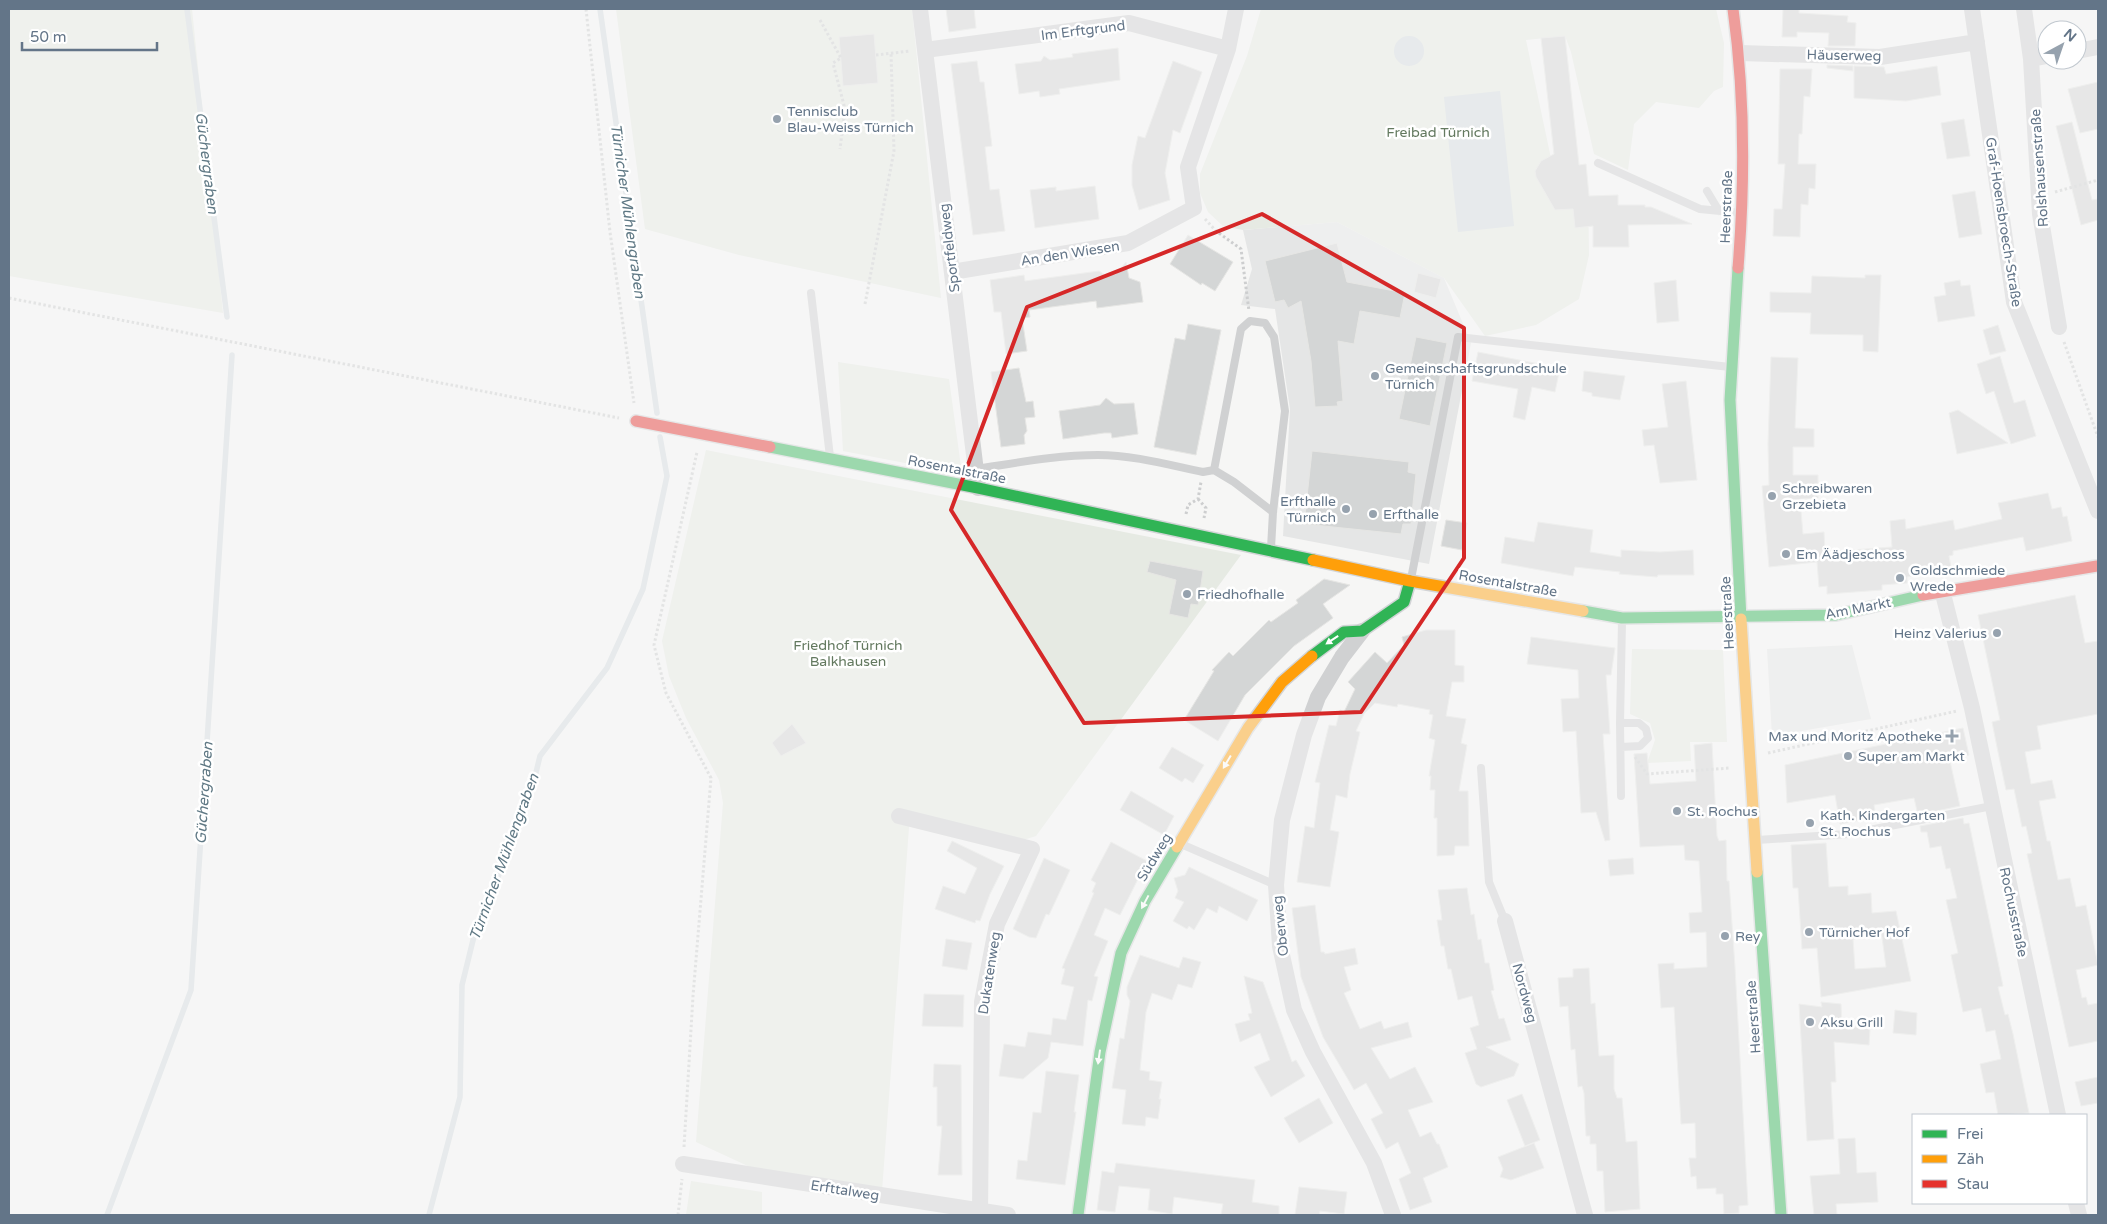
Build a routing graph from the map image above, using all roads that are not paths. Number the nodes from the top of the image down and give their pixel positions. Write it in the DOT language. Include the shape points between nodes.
graph roads {
  1 [pos="920,9"];
  2 [pos="1236,9"];
  3 [pos="1733,9"];
  4 [pos="1972,9"];
  5 [pos="2024,9"];
  6 [pos="1978,42"];
  7 [pos="1228,49"];
  8 [pos="926,50"];
  9 [pos="1740,53"];
  10 [pos="2037,58"];
  11 [pos="2031,59"];
  12 [pos="1598,163"];
  13 [pos="1708,191"];
  14 [pos="1719,211"];
  15 [pos="1742,213"];
  16 [pos="952,272"];
  17 [pos="811,293"];
  18 [pos="2059,327"];
  19 [pos="1732,368"];
  20 [pos="636,421"];
  21 [pos="831,459"];
  22 [pos="976,469"];
  23 [pos="1214,470"];
  24 [pos="978,488"];
  25 [pos="1273,512"];
  26 [pos="2098,512"];
  27 [pos="1271,550"];
  28 [pos="2098,562"];
  29 [pos="1410,581"];
  30 [pos="1942,590"];
  31 [pos="1622,618"];
  32 [pos="1742,618"];
  33 [pos="1362,631"];
  34 [pos="1620,723"];
  35 [pos="1621,747"];
  36 [pos="1482,768"];
  37 [pos="1621,796"];
  38 [pos="1992,806"];
  39 [pos="899,816"];
  40 [pos="1755,840"];
  41 [pos="1180,844"];
  42 [pos="1276,885"];
  43 [pos="1505,920"];
  44 [pos="2058,1114"];
  45 [pos="683,1164"];
  46 [pos="980,1214"];
  47 [pos="1008,1215"];
  48 [pos="1078,1215"];
  49 [pos="1393,1215"];
  50 [pos="1586,1215"];
  51 [pos="1781,1215"];
  1 -- 8 [label="street, Sportfeldweg"];
  2 -- 7 [label="street"];
  3 -- 9 [label="street, Heerstraße"];
  4 -- 6 [label="street, Graf-Hoensbroech-Straße"];
  5 -- 11 [label="street, Rolshausenstraße"];
  6 -- 9 [label="street, Häuserweg" via="1880,57"];
  6 -- 26 [label="street, Graf-Hoensbroech-Straße" via="2014,302"];
  7 -- 8 [label="street, Im Erftgrund" via="1129,23"];
  7 -- 16 [label="street, An den Wiesen" via="1188,167 1194,208 1128,243"];
  8 -- 16 [label="street, Sportfeldweg"];
  9 -- 15 [label="street, Heerstraße"];
  10 -- 11 [label="street"];
  11 -- 18 [label="street, Rolshausenstraße" via="2040,196"];
  12 -- 14 [label="lane" via="1700,209"];
  13 -- 14 [label="lane"];
  14 -- 15 [label="lane"];
  15 -- 19 [label="street, Heerstraße"];
  16 -- 22 [label="street, Sportfeldweg"];
  17 -- 21 [label="lane"];
  19 -- 29 [label="lane" via="1458,336"];
  19 -- 32 [label="street, Heerstraße" via="1731,424"];
  20 -- 21 [label="street, Rosentalstraße"];
  21 -- 24 [label="street, Rosentalstraße"];
  22 -- 23 [label="lane" via="1099,455 1133,458 1203,472"];
  22 -- 24 [label="street, Sportfeldweg"];
  23 -- 25 [label="lane"];
  23 -- 25 [label="lane" via="1241,329 1250,321 1265,323 1274,338 1285,412"];
  24 -- 27 [label="street, Rosentalstraße"];
  25 -- 27 [label="lane"];
  27 -- 29 [label="street, Rosentalstraße"];
  28 -- 30 [label="street, Am Markt"];
  29 -- 31 [label="street, Rosentalstraße"];
  29 -- 33 [label="street, Südweg" via="1404,602"];
  30 -- 32 [label="street, Am Markt" via="1836,615"];
  30 -- 38 [label="street, Rochusstraße" via="1972,708"];
  31 -- 32 [label="street, Rosentalstraße"];
  31 -- 34 [label="lane"];
  32 -- 40 [label="street, Heerstraße"];
  33 -- 41 [label="street, Südweg, one-way" via="1344,632 1322,646 1282,682 1248,728"];
  33 -- 42 [label="street, Oberweg" via="1318,697 1304,735 1282,820"];
  34 -- 35 [label="lane"];
  34 -- 35 [label="lane" via="1639,722 1646,729 1648,738 1640,746"];
  35 -- 37 [label="lane"];
  36 -- 43 [label="lane, Nordweg" via="1490,882"];
  38 -- 40 [label="lane" via="1849,834"];
  38 -- 44 [label="street, Rochusstraße"];
  39 -- 46 [label="street, Dukatenweg" via="1032,849 997,924 982,1002"];
  40 -- 51 [label="street, Heerstraße"];
  41 -- 42 [label="lane"];
  41 -- 48 [label="street, Südweg, one-way" via="1145,901 1121,953 1100,1052"];
  42 -- 49 [label="street, Oberweg" via="1280,946 1294,1010 1313,1052 1374,1163"];
  43 -- 50 [label="street, Nordweg"];
  45 -- 46 [label="street, Erfttalweg"];
  46 -- 47 [label="street, Erfttalweg"];
}
